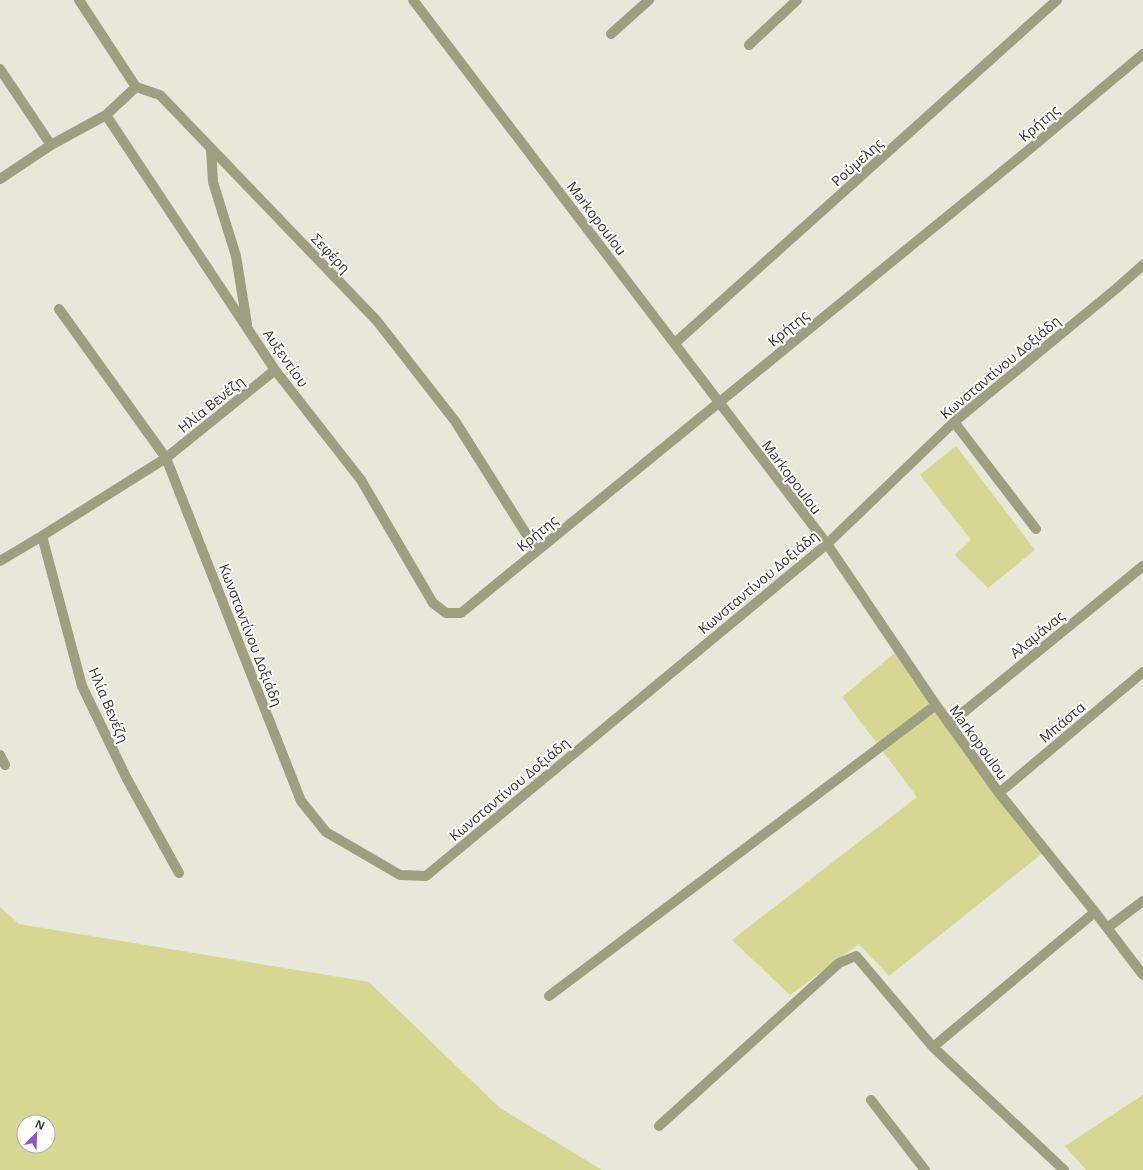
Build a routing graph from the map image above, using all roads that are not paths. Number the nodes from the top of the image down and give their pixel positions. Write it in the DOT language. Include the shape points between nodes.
graph roads {
  1 [pos="79,0"];
  2 [pos="413,0"];
  3 [pos="649,0"];
  4 [pos="797,0"];
  5 [pos="1057,0"];
  6 [pos="611,34"];
  7 [pos="749,46"];
  8 [pos="1143,54"];
  9 [pos="0,69"];
  10 [pos="136,87"];
  11 [pos="106,115"];
  12 [pos="51,145"];
  13 [pos="211,149"];
  14 [pos="0,179"];
  15 [pos="1143,265"];
  16 [pos="59,309"];
  17 [pos="248,328"];
  18 [pos="675,343"];
  19 [pos="275,370"];
  20 [pos="719,403"];
  21 [pos="954,422"];
  22 [pos="166,458"];
  23 [pos="1036,529"];
  24 [pos="42,536"];
  25 [pos="827,544"];
  26 [pos="537,551"];
  27 [pos="0,561"];
  28 [pos="1143,566"];
  29 [pos="446,613"];
  30 [pos="1143,672"];
  31 [pos="936,705"];
  32 [pos="949,724"];
  33 [pos="0,755"];
  34 [pos="5,765"];
  35 [pos="999,793"];
  36 [pos="179,873"];
  37 [pos="1143,901"];
  38 [pos="1095,912"];
  39 [pos="1108,928"];
  40 [pos="1143,975"];
  41 [pos="549,996"];
  42 [pos="933,1047"];
  43 [pos="871,1100"];
  44 [pos="659,1126"];
  45 [pos="925,1170"];
  46 [pos="1064,1170"];
  1 -- 10 [label="street"];
  2 -- 18 [label="street, Markopoulou"];
  3 -- 6 [label="street"];
  4 -- 7 [label="street"];
  5 -- 18 [label="street, Ρούμελης"];
  8 -- 20 [label="street, Κρήτης" via="1032,148"];
  9 -- 12 [label="street"];
  10 -- 11 [label="street"];
  10 -- 13 [label="street, Σεφέρη" via="160,95"];
  11 -- 12 [label="street"];
  11 -- 17 [label="street, Αυξεντίου"];
  12 -- 14 [label="street"];
  13 -- 17 [label="street" via="213,182 236,256"];
  13 -- 26 [label="street, Σεφέρη" via="377,321 455,421"];
  15 -- 21 [label="street, Κωνσταντίνου Δοξιάδη"];
  16 -- 22 [label="street, Κωνσταντίνου Δοξιάδη"];
  17 -- 19 [label="street, Αυξεντίου"];
  18 -- 20 [label="street, Markopoulou"];
  19 -- 22 [label="street, Ηλία Βενέζη"];
  19 -- 29 [label="street, Αυξεντίου" via="361,480 433,603"];
  20 -- 25 [label="street, Markopoulou"];
  20 -- 26 [label="street, Κρήτης"];
  21 -- 23 [label="street"];
  21 -- 25 [label="street, Κωνσταντίνου Δοξιάδη"];
  22 -- 24 [label="street, Ηλία Βενέζη"];
  22 -- 25 [label="street, Κωνσταντίνου Δοξιάδη" via="301,801 326,832 400,875 426,876"];
  24 -- 27 [label="street, Ηλία Βενέζη"];
  24 -- 36 [label="street, Ηλία Βενέζη" via="82,686 127,779"];
  25 -- 31 [label="street, Markopoulou"];
  26 -- 29 [label="street, Κρήτης" via="461,613"];
  28 -- 32 [label="street, Αλαμάνας"];
  30 -- 35 [label="street, Μπάστα"];
  31 -- 32 [label="street, Markopoulou"];
  31 -- 41 [label="street"];
  32 -- 35 [label="street, Markopoulou"];
  33 -- 34 [label="street"];
  35 -- 38 [label="street, Markopoulou"];
  37 -- 39 [label="street"];
  38 -- 39 [label="street, Markopoulou"];
  38 -- 42 [label="street"];
  39 -- 40 [label="street, Markopoulou"];
  42 -- 44 [label="street" via="856,956 839,963"];
  42 -- 46 [label="street"];
  43 -- 45 [label="street"];
}
